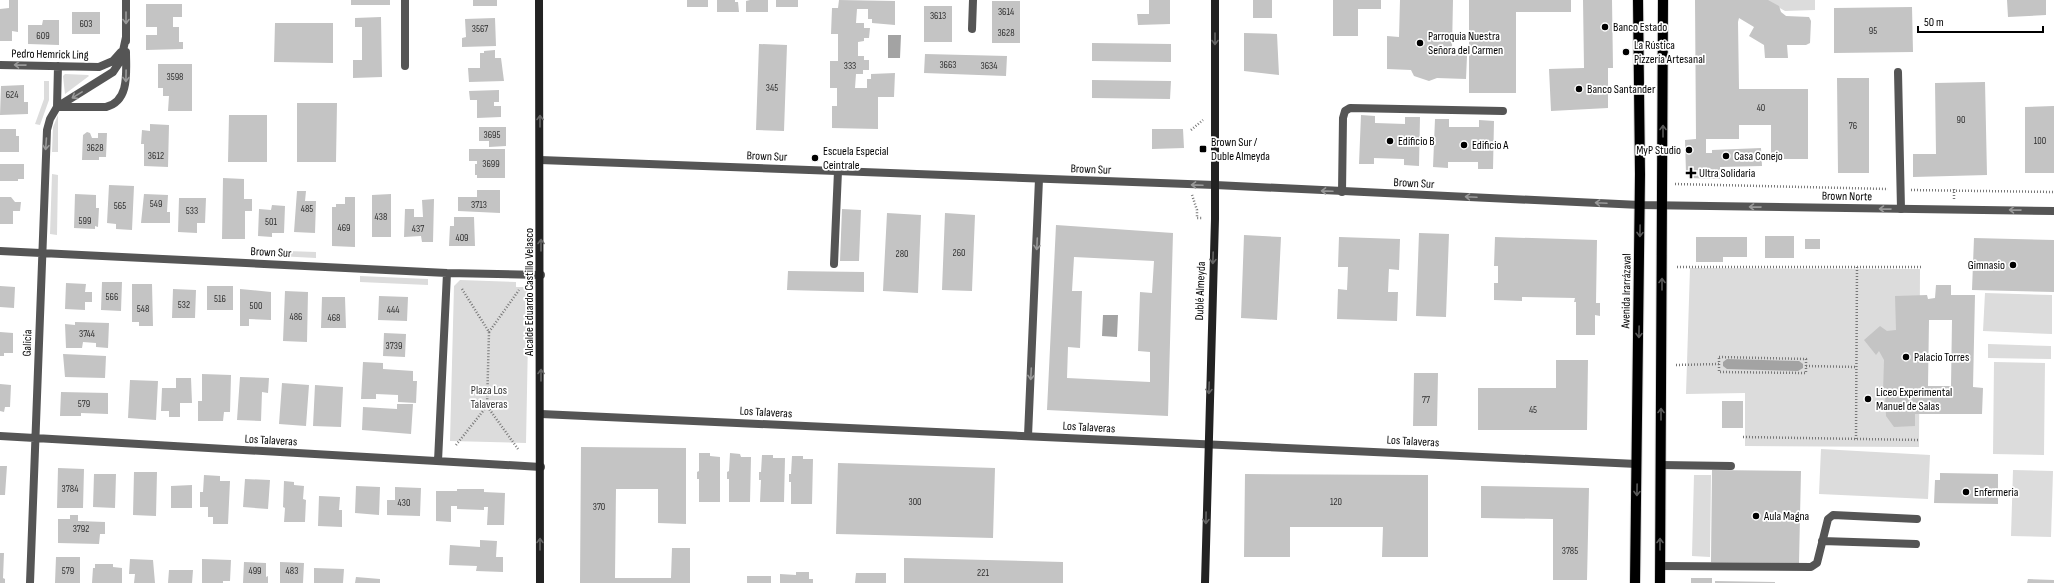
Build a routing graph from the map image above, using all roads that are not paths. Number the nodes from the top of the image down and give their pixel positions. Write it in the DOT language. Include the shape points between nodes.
graph roads {
  1 [pos="126,0"];
  2 [pos="404,0"];
  3 [pos="539,0"];
  4 [pos="973,0"];
  5 [pos="1215,0"];
  6 [pos="1638,0"];
  7 [pos="1663,0"];
  8 [pos="972,29"];
  9 [pos="126,37"];
  10 [pos="0,65"];
  11 [pos="58,66"];
  12 [pos="405,66"];
  13 [pos="1898,72"];
  14 [pos="57,107"];
  15 [pos="1503,111"];
  16 [pos="540,160"];
  17 [pos="838,171"];
  18 [pos="1039,179"];
  19 [pos="1215,185"];
  20 [pos="1342,192"];
  21 [pos="1640,205"];
  22 [pos="1663,206"];
  23 [pos="1901,209"];
  24 [pos="2054,210"];
  25 [pos="0,251"];
  26 [pos="42,253"];
  27 [pos="834,264"];
  28 [pos="447,273"];
  29 [pos="541,275"];
  30 [pos="541,414"];
  31 [pos="0,436"];
  32 [pos="1028,436"];
  33 [pos="35,438"];
  34 [pos="1208,444"];
  35 [pos="438,461"];
  36 [pos="1637,464"];
  37 [pos="1661,465"];
  38 [pos="1731,466"];
  39 [pos="541,467"];
  40 [pos="1917,518"];
  41 [pos="1822,540"];
  42 [pos="1916,544"];
  43 [pos="1660,566"];
  44 [pos="30,583"];
  45 [pos="540,583"];
  46 [pos="1205,583"];
  47 [pos="1635,583"];
  48 [pos="1660,583"];
  1 -- 9 [label="street, one-way"];
  2 -- 12 [label="street"];
  16 -- 3 [label="main road, Alcalde Eduardo Castillo Velasco, one-way"];
  4 -- 8 [label="street"];
  5 -- 19 [label="main road, Dublé Almeyda, one-way"];
  6 -- 21 [label="main road, Avenida Irarrázaval"];
  22 -- 7 [label="main road, one-way"];
  9 -- 11 [label="street, Pedro Hemrick Ling" via="118,57 109,64 99,67"];
  9 -- 14 [label="street, one-way" via="121,60 113,72"];
  9 -- 14 [label="street, one-way" via="126,83 119,100 106,107"];
  11 -- 10 [label="street, Pedro Hemrick Ling, one-way"];
  11 -- 14 [label="street, Galicia"];
  13 -- 23 [label="street"];
  14 -- 26 [label="street, Galicia, one-way" via="50,119 46,142"];
  15 -- 20 [label="street" via="1350,108 1345,111 1343,118"];
  16 -- 17 [label="street, Brown Sur"];
  29 -- 16 [label="main road, Alcalde Eduardo Castillo Velasco, one-way"];
  17 -- 18 [label="street, Brown Sur"];
  17 -- 27 [label="street"];
  19 -- 18 [label="street, Brown Sur, one-way"];
  18 -- 32 [label="street, one-way"];
  20 -- 19 [label="street, Brown Sur, one-way"];
  19 -- 34 [label="main road, Dublé Almeyda, one-way"];
  21 -- 20 [label="street, Brown Sur, one-way"];
  21 -- 22 [label="street, Brown Norte"];
  21 -- 36 [label="main road, Avenida Irarrázaval, one-way"];
  23 -- 22 [label="street, Brown Norte, one-way"];
  37 -- 22 [label="main road, one-way"];
  24 -- 23 [label="street, Brown Norte, one-way"];
  25 -- 26 [label="street, Brown Sur"];
  26 -- 28 [label="street, Brown Sur"];
  26 -- 33 [label="street, Galicia"];
  28 -- 29 [label="street, Brown Sur"];
  28 -- 35 [label="street"];
  30 -- 29 [label="main road, Alcalde Eduardo Castillo Velasco, one-way"];
  30 -- 32 [label="street, Los Talaveras"];
  30 -- 39 [label="main road, Alcalde Eduardo Castillo Velasco"];
  31 -- 33 [label="street, Los Talaveras"];
  32 -- 34 [label="street, Los Talaveras"];
  33 -- 35 [label="street, Los Talaveras"];
  33 -- 44 [label="street, Galicia"];
  34 -- 36 [label="street, Los Talaveras"];
  34 -- 46 [label="main road, Dublé Almeyda, one-way"];
  35 -- 39 [label="street, Los Talaveras"];
  36 -- 47 [label="main road, Avenida Irarrázaval, one-way"];
  37 -- 38 [label="street"];
  43 -- 37 [label="main road, one-way"];
  45 -- 39 [label="main road, Alcalde Eduardo Castillo Velasco, one-way"];
  40 -- 41 [label="street" via="1833,515 1828,519"];
  41 -- 42 [label="street"];
  41 -- 43 [label="street" via="1817,563 1811,567"];
  43 -- 48 [label="main road"];
}
